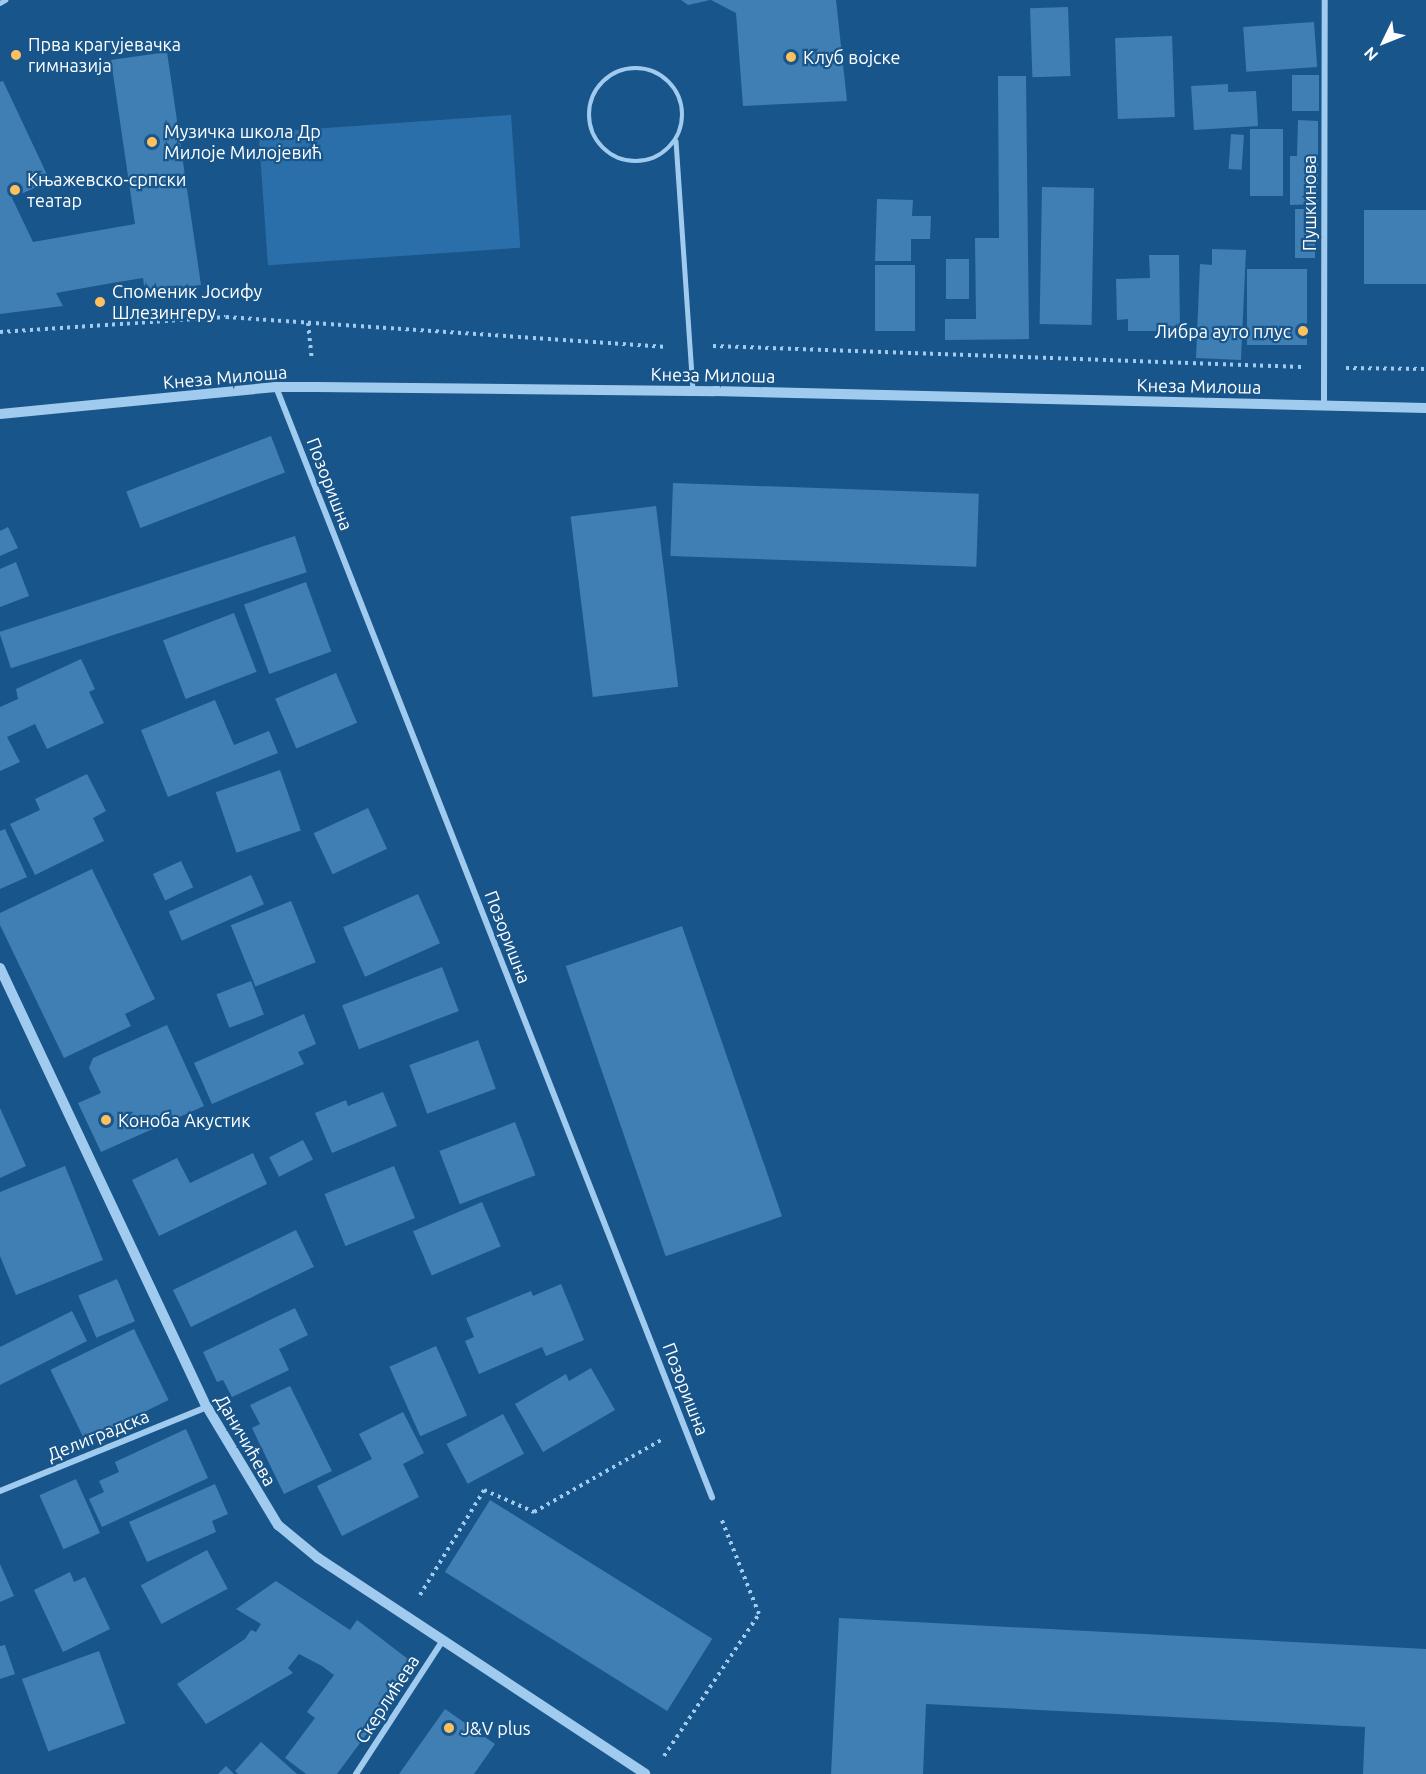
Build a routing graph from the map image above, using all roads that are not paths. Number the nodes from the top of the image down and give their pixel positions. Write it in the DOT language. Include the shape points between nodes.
graph roads {
  1 [pos="5,0"];
  2 [pos="1325,0"];
  3 [pos="0,3"];
  4 [pos="676,141"];
  5 [pos="276,387"];
  6 [pos="693,390"];
  7 [pos="1324,406"];
  8 [pos="1426,408"];
  9 [pos="0,414"];
  10 [pos="0,968"];
  11 [pos="207,1407"];
  12 [pos="0,1491"];
  13 [pos="712,1497"];
  14 [pos="443,1639"];
  15 [pos="356,1774"];
  16 [pos="645,1774"];
  1 -- 3 [label="lane"];
  2 -- 7 [label="street, Пушкинова"];
  4 -- 4 [label="lane" via="652,160 636,163 606,152 590,124 594,93 607,77 629,68 659,74 671,83 683,110 683,126"];
  4 -- 6 [label="lane"];
  5 -- 6 [label="street, Кнеза Милоша"];
  5 -- 9 [label="street, Кнеза Милоша"];
  5 -- 13 [label="street, Позоришна"];
  6 -- 7 [label="street, Кнеза Милоша"];
  7 -- 8 [label="street, Кнеза Милоша"];
  10 -- 11 [label="street, Даничићева"];
  11 -- 12 [label="street, Делиградска"];
  11 -- 14 [label="street, Даничићева" via="278,1525 318,1558"];
  14 -- 15 [label="street, Скерлићева"];
  14 -- 16 [label="street, Даничићева"];
}
